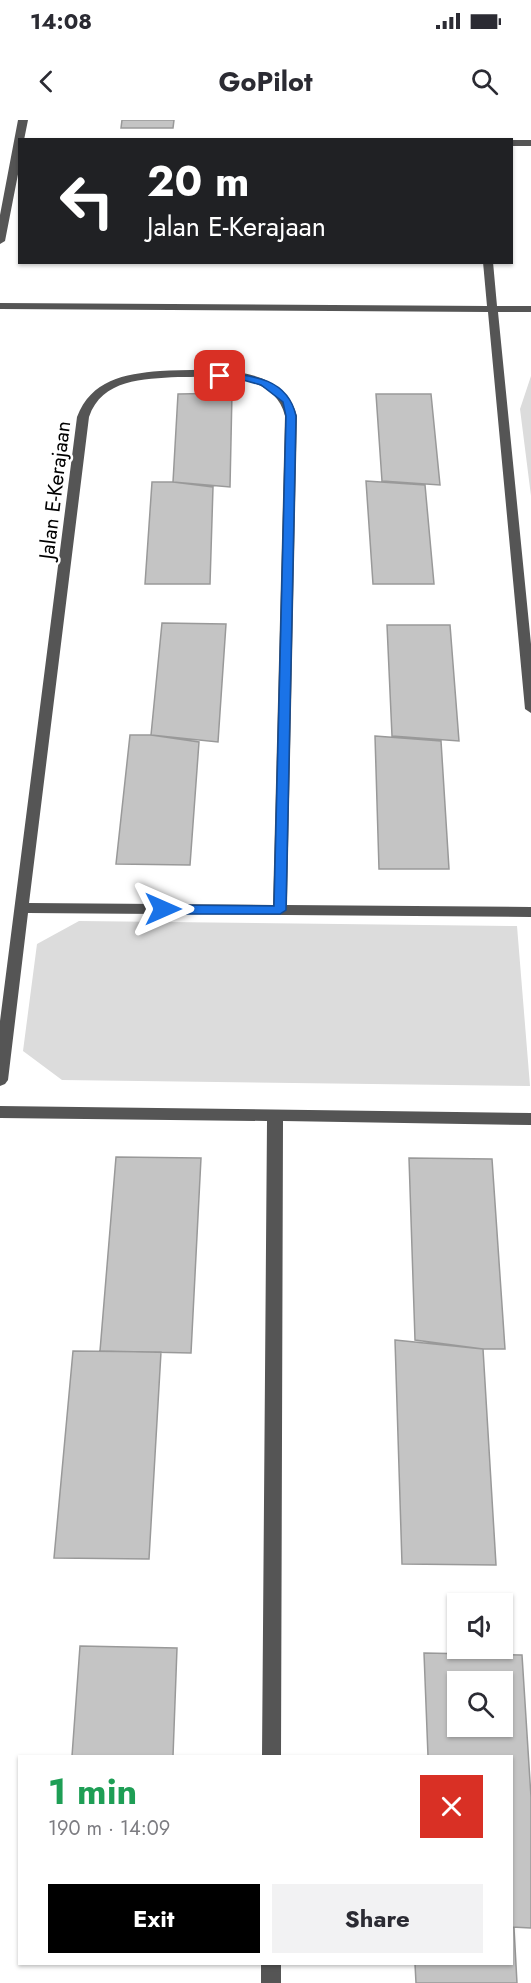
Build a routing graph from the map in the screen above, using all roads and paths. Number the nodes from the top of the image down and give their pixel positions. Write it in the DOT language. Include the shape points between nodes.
graph roads {
  1 [pos="23,120"];
  2 [pos="20,138"];
  3 [pos="513,143"];
  4 [pos="531,143"];
  5 [pos="18,146"];
  6 [pos="0,166"];
  7 [pos="14,167"];
  8 [pos="0,241"];
  9 [pos="488,264"];
  10 [pos="0,306"];
  11 [pos="492,309"];
  12 [pos="531,309"];
  13 [pos="531,709"];
  14 [pos="23,908"];
  15 [pos="280,910"];
  16 [pos="531,912"];
  17 [pos="0,1080"];
  18 [pos="0,1112"];
  19 [pos="275,1116"];
  20 [pos="531,1119"];
  21 [pos="272,1755"];
  22 [pos="271,1965"];
  23 [pos="271,1983"];
  1 -- 2 [label="street"];
  3 -- 4 [label="street"];
  5 -- 7 [label="street"];
  6 -- 7 [label="street"];
  7 -- 8 [label="street"];
  9 -- 11 [label="street"];
  10 -- 11 [label="street"];
  11 -- 12 [label="street"];
  11 -- 13 [label="street"];
  14 -- 15 [label="street"];
  14 -- 15 [label="street, Jalan E-Kerajaan" via="83,417 90,401 129,379 197,375 243,377 264,383 288,401 291,416"];
  14 -- 17 [label="street, Jalan E-Kerajaan"];
  15 -- 16 [label="street"];
  18 -- 19 [label="street"];
  19 -- 20 [label="street"];
  19 -- 21 [label="street"];
  22 -- 23 [label="street"];
}
